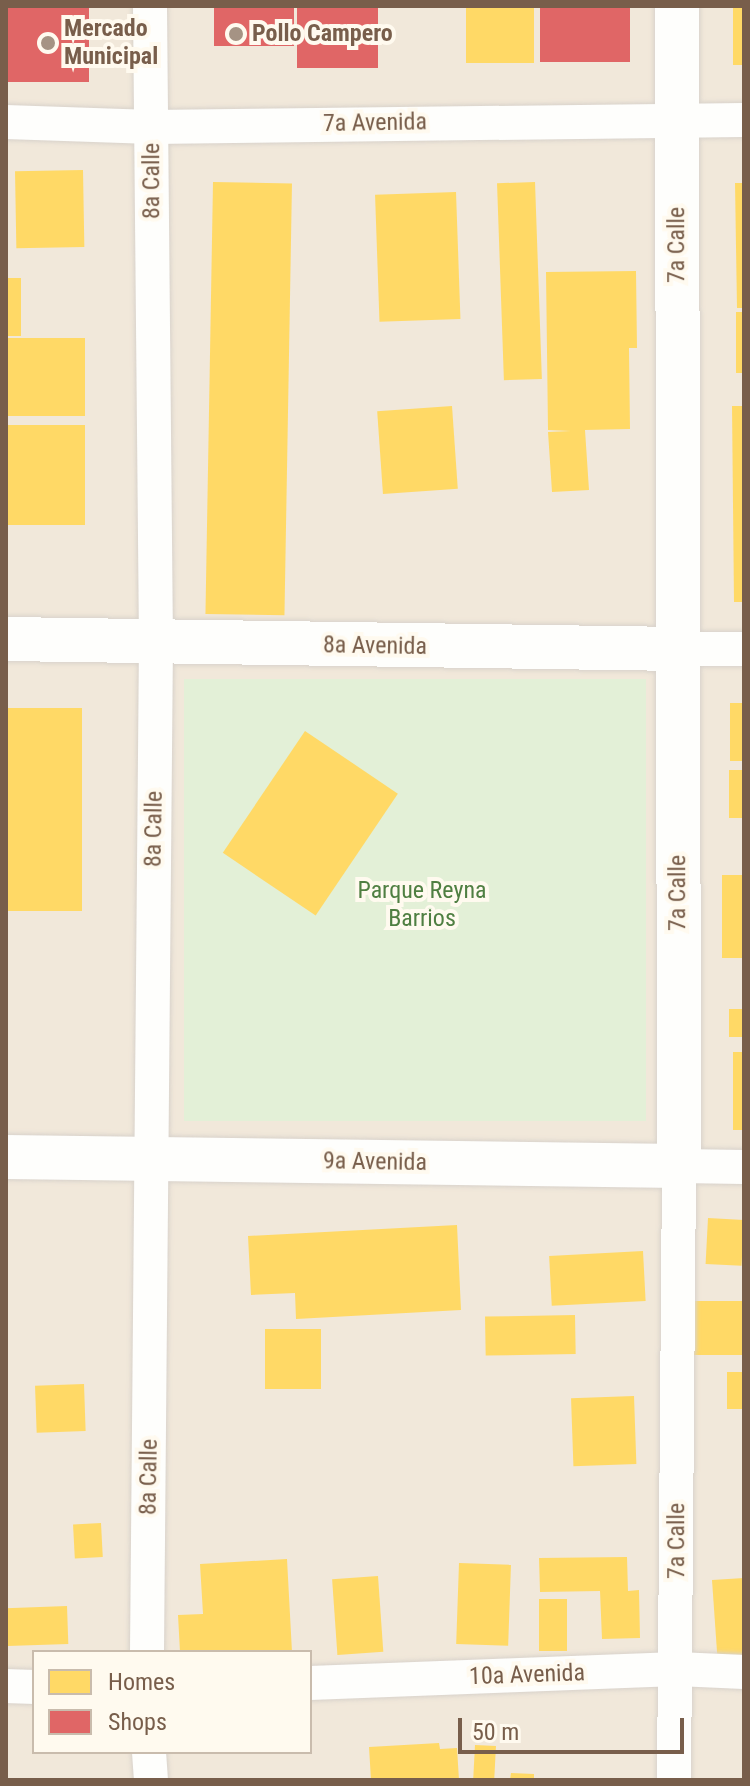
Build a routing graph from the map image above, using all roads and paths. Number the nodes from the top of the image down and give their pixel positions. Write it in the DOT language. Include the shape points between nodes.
graph roads {
  1 [pos="150,6"];
  2 [pos="677,6"];
  3 [pos="677,119"];
  4 [pos="744,120"];
  5 [pos="6,122"];
  6 [pos="152,127"];
  7 [pos="6,639"];
  8 [pos="156,644"];
  9 [pos="677,649"];
  10 [pos="744,649"];
  11 [pos="6,1157"];
  12 [pos="150,1159"];
  13 [pos="679,1166"];
  14 [pos="744,1167"];
  15 [pos="147,1650"];
  16 [pos="677,1669"];
  17 [pos="744,1672"];
  18 [pos="312,1683"];
  19 [pos="6,1686"];
  20 [pos="32,1687"];
  21 [pos="149,1754"];
  22 [pos="151,1780"];
  23 [pos="674,1780"];
  1 -- 6 [label="street, 8a Calle"];
  2 -- 3 [label="street, 7a Calle"];
  3 -- 4 [label="street, 7a Avenida"];
  3 -- 6 [label="street, 7a Avenida"];
  3 -- 9 [label="street, 7a Calle"];
  5 -- 6 [label="street, 7a Avenida"];
  6 -- 8 [label="street, 8a Calle"];
  7 -- 8 [label="street, 8a Avenida"];
  8 -- 9 [label="street, 8a Avenida"];
  8 -- 12 [label="street, 8a Calle"];
  9 -- 10 [label="street, 8a Avenida"];
  9 -- 13 [label="street, 7a Calle"];
  11 -- 12 [label="street, 9a Avenida"];
  12 -- 13 [label="street, 9a Avenida"];
  12 -- 15 [label="street, 8a Calle"];
  13 -- 14 [label="street, 9a Avenida"];
  13 -- 16 [label="street, 7a Calle"];
  16 -- 17 [label="street, 10a Avenida"];
  16 -- 18 [label="street, 10a Avenida"];
  16 -- 23 [label="street, 7a Calle"];
  19 -- 20 [label="street"];
  21 -- 22 [label="street"];
}
